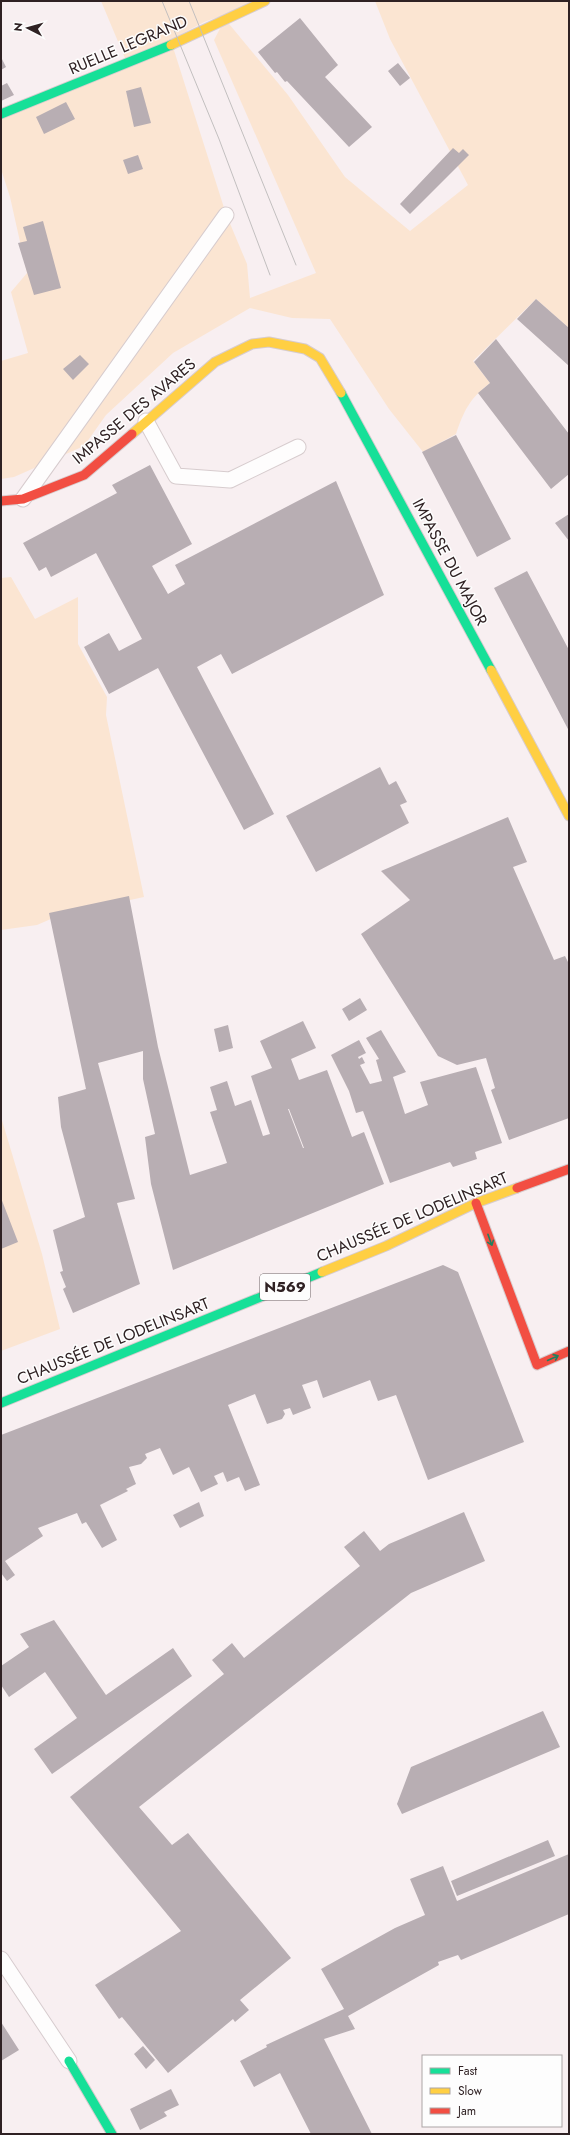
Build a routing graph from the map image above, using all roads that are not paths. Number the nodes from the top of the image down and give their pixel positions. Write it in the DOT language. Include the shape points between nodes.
graph roads {
  1 [pos="265,1"];
  2 [pos="1,114"];
  3 [pos="226,214"];
  4 [pos="285,344"];
  5 [pos="146,421"];
  6 [pos="298,447"];
  7 [pos="23,499"];
  8 [pos="1,502"];
  9 [pos="569,816"];
  10 [pos="569,1169"];
  11 [pos="476,1203"];
  12 [pos="569,1351"];
  13 [pos="1,1403"];
  14 [pos="1,1959"];
  15 [pos="68,2061"];
  16 [pos="112,2134"];
  1 -- 2 [label="street, RUELLE LEGRAND" via="159,50"];
  3 -- 7 [label="lane"];
  4 -- 5 [label="street, IMPASSE DES AVARES" via="252,344 215,362"];
  4 -- 9 [label="street, IMPASSE DU MAJOR" via="305,349 320,358 358,422"];
  5 -- 6 [label="lane" via="176,476 230,480"];
  5 -- 7 [label="street, IMPASSE DES AVARES" via="84,475"];
  7 -- 8 [label="street, IMPASSE DES AVARES"];
  10 -- 11 [label="street, CHAUSSÉE DE LODELINSART / N569"];
  11 -- 12 [label="street, one-way" via="537,1365"];
  11 -- 13 [label="street, CHAUSSÉE DE LODELINSART / N569" via="386,1246"];
  14 -- 15 [label="lane"];
  15 -- 16 [label="street"];
}
